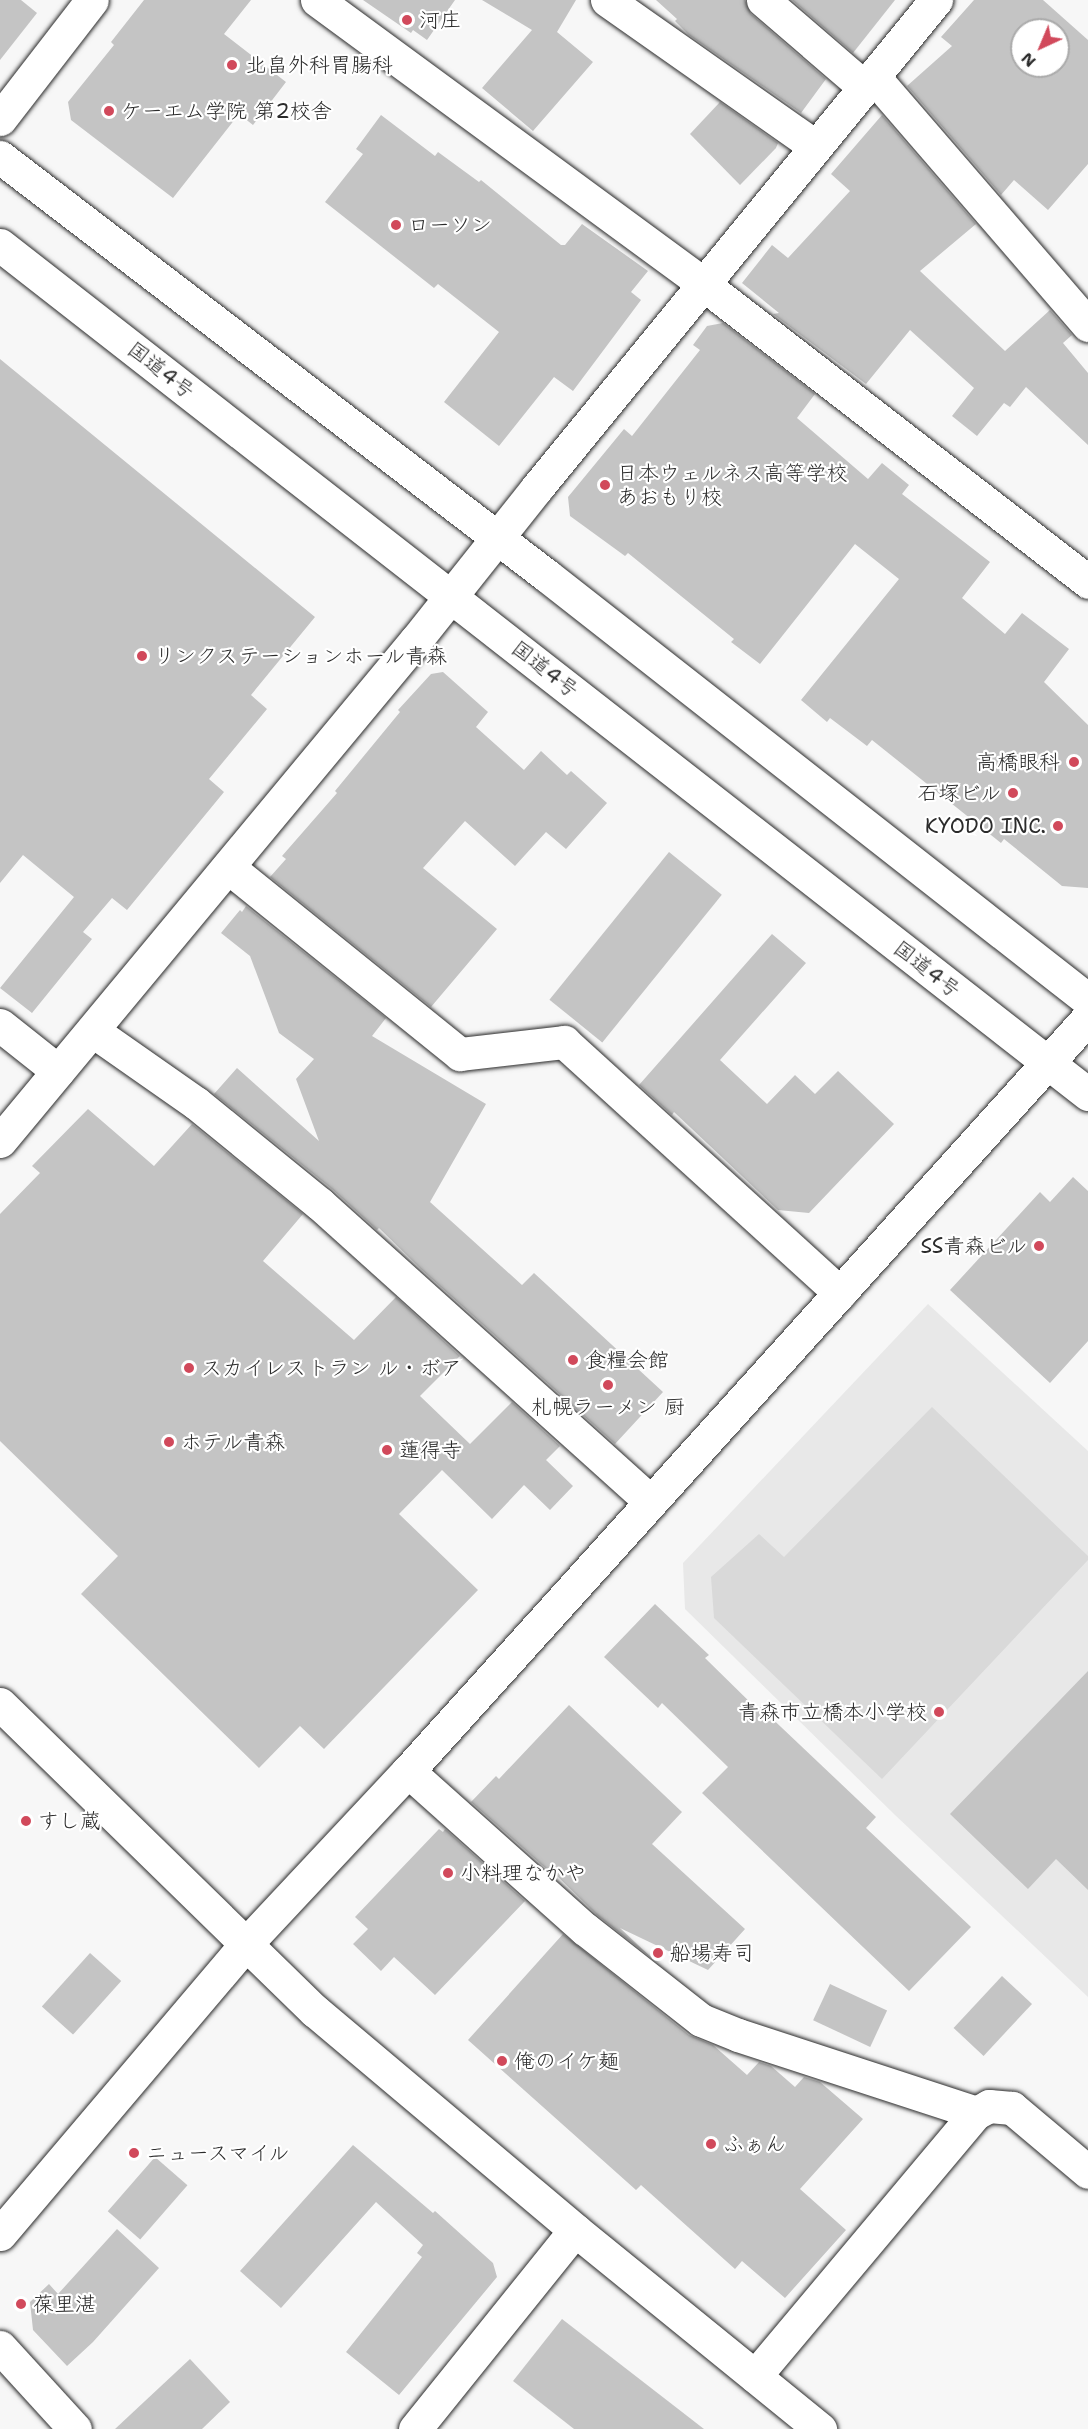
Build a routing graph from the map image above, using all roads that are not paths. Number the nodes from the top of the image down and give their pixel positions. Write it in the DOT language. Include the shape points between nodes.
graph roads {
  1 [pos="92,0"];
  2 [pos="316,0"];
  3 [pos="607,0"];
  4 [pos="763,0"];
  5 [pos="936,0"];
  6 [pos="868,82"];
  7 [pos="0,119"];
  8 [pos="815,146"];
  9 [pos="0,157"];
  10 [pos="0,245"];
  11 [pos="703,284"];
  12 [pos="1088,326"];
  13 [pos="498,538"];
  14 [pos="1088,582"];
  15 [pos="451,596"];
  16 [pos="228,867"];
  17 [pos="1088,1000"];
  18 [pos="1088,1018"];
  19 [pos="0,1025"];
  20 [pos="93,1031"];
  21 [pos="1048,1063"];
  22 [pos="58,1071"];
  23 [pos="1088,1094"];
  24 [pos="0,1141"];
  25 [pos="840,1293"];
  26 [pos="651,1502"];
  27 [pos="0,1704"];
  28 [pos="408,1771"];
  29 [pos="245,1945"];
  30 [pos="976,2113"];
  31 [pos="1088,2172"];
  32 [pos="575,2230"];
  33 [pos="0,2234"];
  34 [pos="0,2347"];
  35 [pos="755,2376"];
  36 [pos="75,2429"];
  37 [pos="415,2429"];
  38 [pos="820,2429"];
  1 -- 7 [label="main road"];
  2 -- 11 [label="main road"];
  3 -- 8 [label="main road"];
  4 -- 6 [label="main road"];
  5 -- 6 [label="main road"];
  6 -- 8 [label="main road"];
  6 -- 12 [label="main road"];
  8 -- 11 [label="main road"];
  9 -- 13 [label="main road"];
  10 -- 15 [label="main road, 国道4号"];
  11 -- 13 [label="main road"];
  11 -- 14 [label="main road"];
  13 -- 15 [label="main road"];
  13 -- 17 [label="main road"];
  15 -- 16 [label="main road"];
  15 -- 21 [label="main road, 国道4号"];
  16 -- 20 [label="main road"];
  16 -- 25 [label="main road" via="460,1054 564,1042"];
  18 -- 21 [label="main road"];
  19 -- 22 [label="main road"];
  20 -- 22 [label="main road"];
  20 -- 26 [label="main road" via="196,1103 320,1204"];
  21 -- 23 [label="main road, 国道4号"];
  21 -- 25 [label="main road"];
  22 -- 24 [label="main road"];
  25 -- 26 [label="main road"];
  26 -- 28 [label="main road"];
  27 -- 29 [label="main road"];
  28 -- 29 [label="main road"];
  28 -- 30 [label="main road" via="585,1929 701,2020"];
  29 -- 32 [label="main road" via="315,2011"];
  29 -- 33 [label="main road"];
  30 -- 31 [label="main road" via="989,2106 1012,2109"];
  30 -- 35 [label="main road"];
  32 -- 35 [label="main road"];
  32 -- 37 [label="main road"];
  34 -- 36 [label="main road"];
  35 -- 38 [label="main road"];
}
